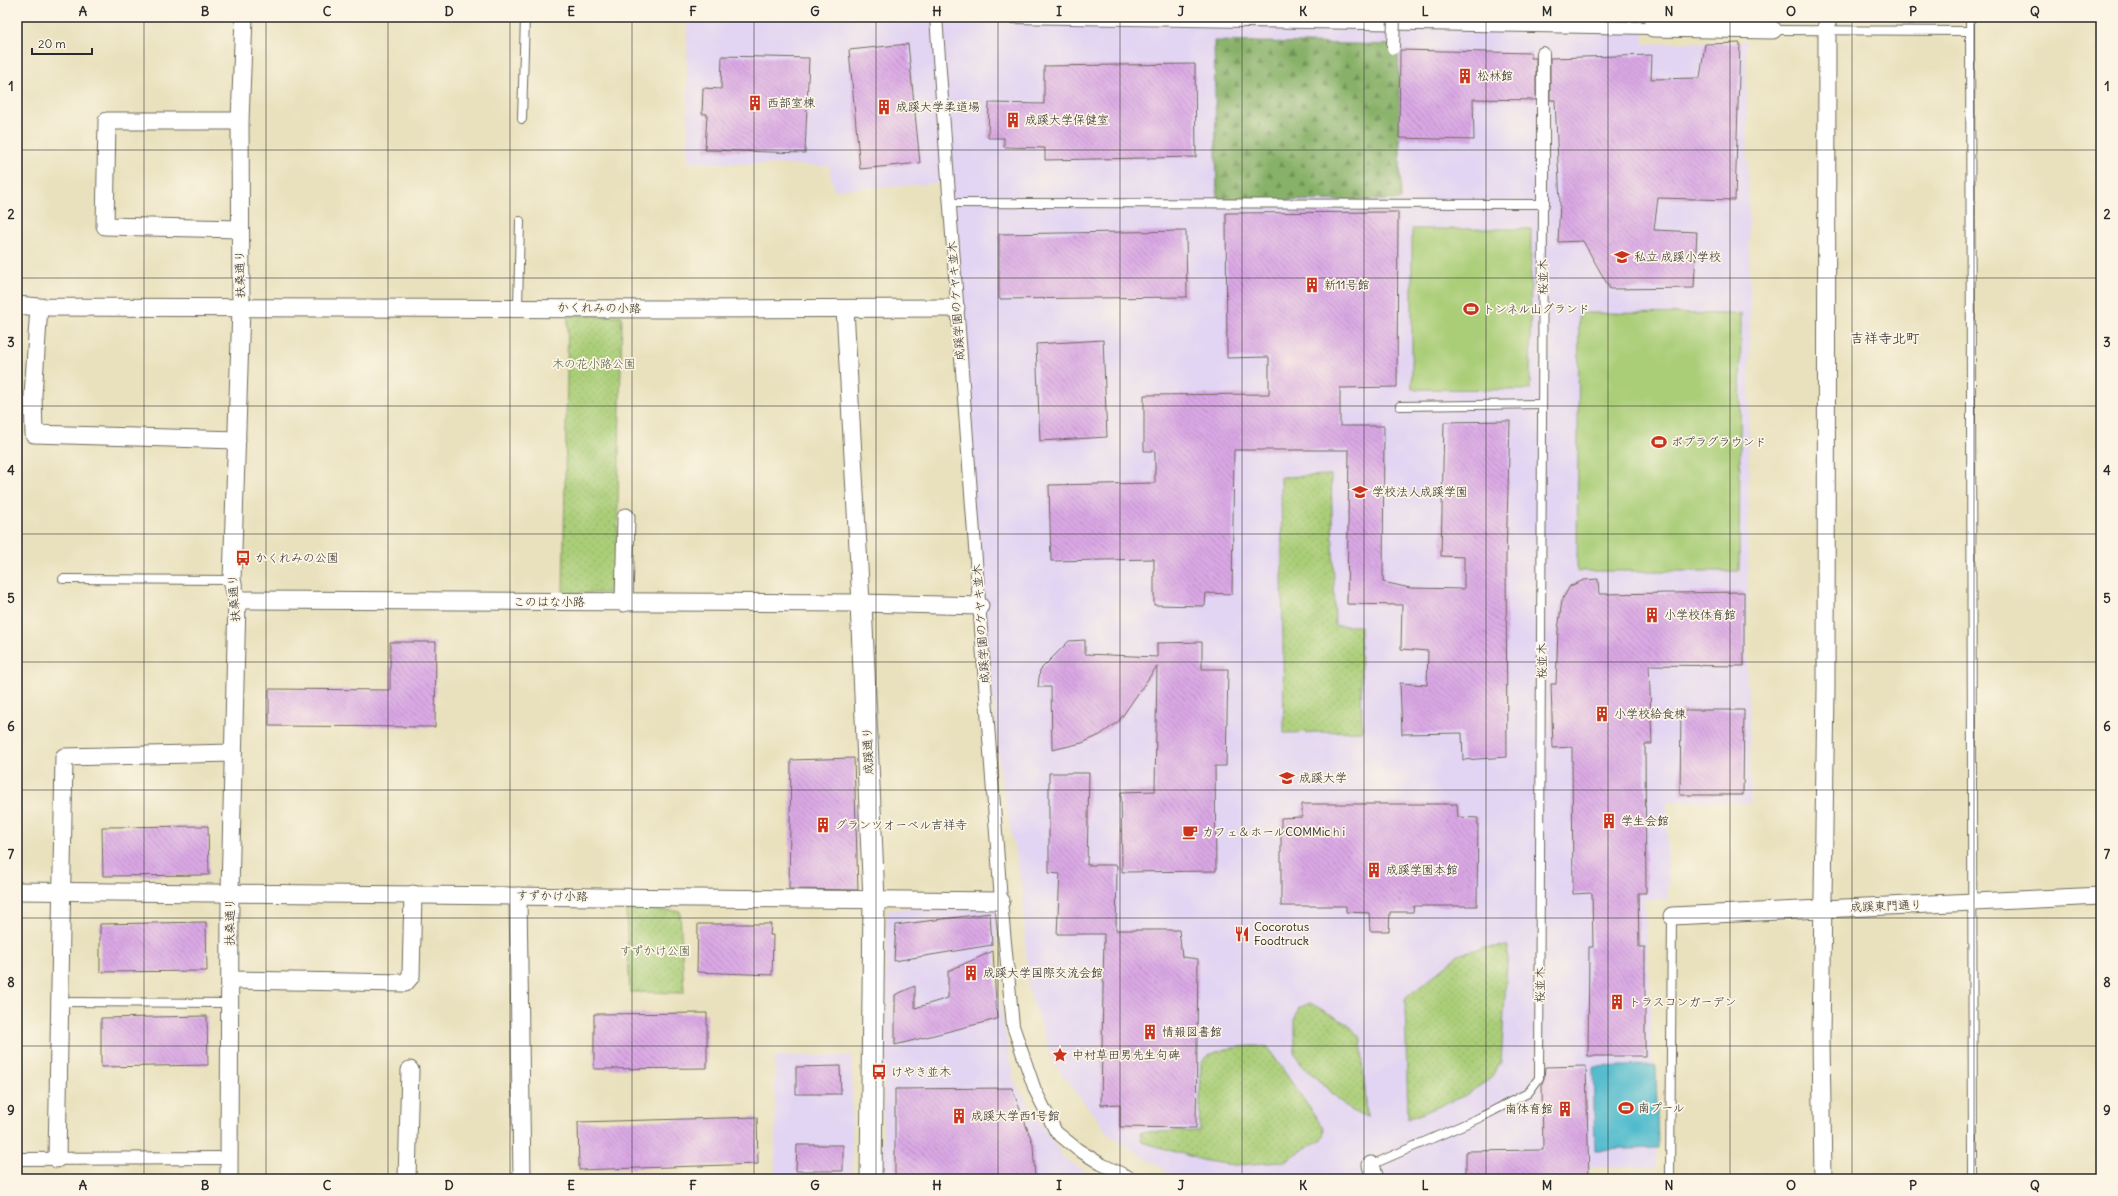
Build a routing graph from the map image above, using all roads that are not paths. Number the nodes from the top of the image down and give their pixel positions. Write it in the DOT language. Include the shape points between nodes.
graph roads {
  1 [pos="244,17"];
  2 [pos="525,17"];
  3 [pos="936,17"];
  4 [pos="1012,17"];
  5 [pos="1394,17"];
  6 [pos="1970,17"];
  7 [pos="1653,23"];
  8 [pos="1827,24"];
  9 [pos="1773,30"];
  10 [pos="1970,31"];
  11 [pos="1393,48"];
  12 [pos="1543,52"];
  13 [pos="522,119"];
  14 [pos="240,121"];
  15 [pos="948,203"];
  16 [pos="1543,204"];
  17 [pos="520,221"];
  18 [pos="240,229"];
  19 [pos="17,305"];
  20 [pos="39,307"];
  21 [pos="518,307"];
  22 [pos="241,308"];
  23 [pos="956,308"];
  24 [pos="845,309"];
  25 [pos="1542,404"];
  26 [pos="1400,406"];
  27 [pos="237,440"];
  28 [pos="626,517"];
  29 [pos="63,579"];
  30 [pos="232,580"];
  31 [pos="237,600"];
  32 [pos="624,603"];
  33 [pos="861,603"];
  34 [pos="980,606"];
  35 [pos="233,753"];
  36 [pos="17,891"];
  37 [pos="60,891"];
  38 [pos="230,892"];
  39 [pos="413,894"];
  40 [pos="518,896"];
  41 [pos="2101,896"];
  42 [pos="874,900"];
  43 [pos="1001,902"];
  44 [pos="1972,903"];
  45 [pos="1823,908"];
  46 [pos="1672,916"];
  47 [pos="230,980"];
  48 [pos="59,1002"];
  49 [pos="230,1003"];
  50 [pos="410,1070"];
  51 [pos="229,1158"];
  52 [pos="17,1159"];
  53 [pos="56,1159"];
  54 [pos="1373,1172"];
  55 [pos="228,1179"];
  56 [pos="407,1179"];
  57 [pos="522,1179"];
  58 [pos="871,1179"];
  59 [pos="1133,1179"];
  60 [pos="1670,1179"];
  61 [pos="1822,1179"];
  62 [pos="1973,1179"];
  1 -- 14 [label="street, 扶桑通り"];
  2 -- 13 [label="lane"];
  3 -- 15 [label="street, 成蹊学園のケヤキ並木"];
  4 -- 7 [label="street"];
  5 -- 11 [label="street, bridge"];
  6 -- 10 [label="lane"];
  7 -- 9 [label="street"];
  8 -- 9 [label="lane"];
  8 -- 10 [label="lane"];
  8 -- 45 [label="street"];
  10 -- 44 [label="lane"];
  12 -- 16 [label="street, 桜並木"];
  14 -- 18 [label="street, 扶桑通り"];
  14 -- 18 [label="street" via="107,121 105,226"];
  15 -- 16 [label="lane"];
  15 -- 23 [label="street, 成蹊学園のケヤキ並木"];
  16 -- 25 [label="lane, 桜並木"];
  17 -- 21 [label="lane"];
  18 -- 22 [label="street, 扶桑通り"];
  19 -- 20 [label="street, かくれみの小路"];
  20 -- 22 [label="street, かくれみの小路"];
  20 -- 27 [label="street" via="33,395 34,434"];
  21 -- 22 [label="street, かくれみの小路"];
  21 -- 24 [label="street, かくれみの小路"];
  22 -- 27 [label="street, 扶桑通り"];
  23 -- 24 [label="street, かくれみの小路"];
  23 -- 34 [label="street, 成蹊学園のケヤキ並木"];
  24 -- 33 [label="street"];
  25 -- 26 [label="lane"];
  25 -- 54 [label="lane, 桜並木" via="1539,1078 1528,1093"];
  27 -- 30 [label="street, 扶桑通り"];
  28 -- 32 [label="street"];
  29 -- 30 [label="lane"];
  30 -- 31 [label="street, 扶桑通り"];
  31 -- 32 [label="street, このはな小路"];
  31 -- 35 [label="street, 扶桑通り"];
  32 -- 33 [label="street, このはな小路"];
  33 -- 34 [label="street, このはな小路"];
  33 -- 42 [label="street, 成蹊通り"];
  34 -- 43 [label="street, 成蹊学園のケヤキ並木"];
  35 -- 37 [label="street" via="64,757"];
  35 -- 38 [label="street, 扶桑通り"];
  36 -- 37 [label="street, すずかけ小路"];
  37 -- 38 [label="street, すずかけ小路"];
  37 -- 48 [label="street"];
  38 -- 39 [label="street, すずかけ小路"];
  38 -- 47 [label="street, 扶桑通り"];
  39 -- 40 [label="street, すずかけ小路"];
  39 -- 47 [label="street" via="411,976 405,983"];
  40 -- 42 [label="street, すずかけ小路"];
  40 -- 57 [label="street"];
  41 -- 44 [label="street, 成蹊東門通り"];
  42 -- 43 [label="street, すずかけ小路"];
  42 -- 58 [label="street, 成蹊通り"];
  43 -- 59 [label="street, 成蹊学園のケヤキ並木" via="1013,1026 1035,1090 1056,1132 1077,1149"];
  44 -- 45 [label="street, 成蹊東門通り"];
  44 -- 62 [label="lane"];
  45 -- 46 [label="street, 成蹊東門通り"];
  45 -- 61 [label="street"];
  46 -- 60 [label="lane"];
  47 -- 49 [label="street, 扶桑通り"];
  48 -- 49 [label="lane"];
  48 -- 53 [label="street"];
  49 -- 51 [label="street, 扶桑通り"];
  50 -- 56 [label="street"];
  51 -- 53 [label="street"];
  51 -- 55 [label="street, 扶桑通り"];
  52 -- 53 [label="street"];
}
